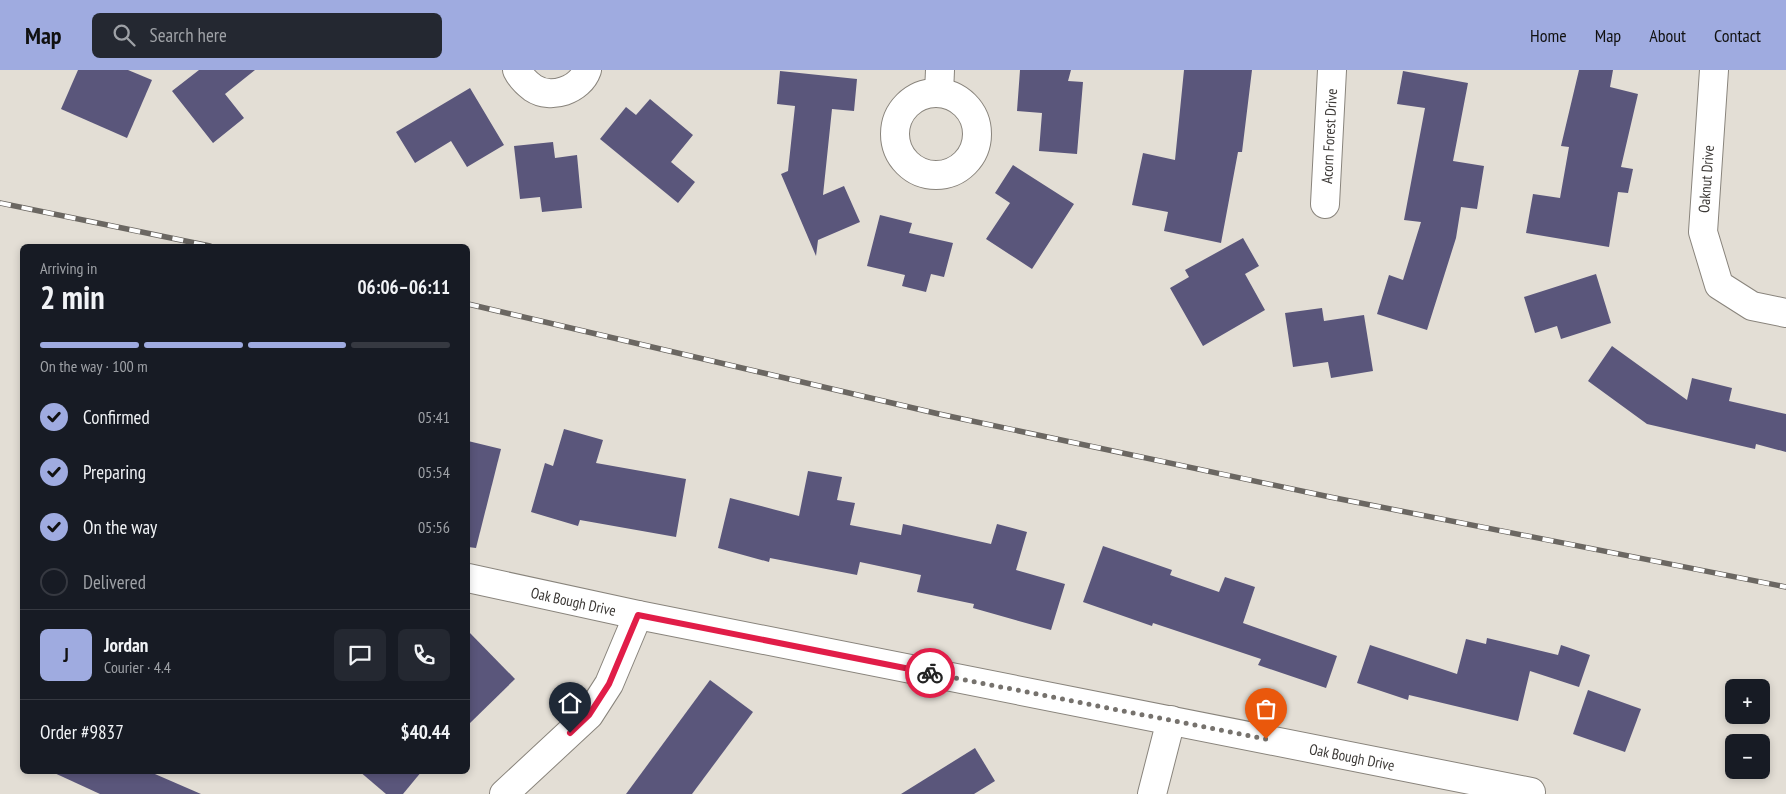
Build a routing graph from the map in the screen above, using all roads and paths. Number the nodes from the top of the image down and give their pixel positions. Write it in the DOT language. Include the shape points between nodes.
graph roads {
  1 [pos="518,70"];
  2 [pos="587,70"];
  3 [pos="1332,70"];
  4 [pos="1714,70"];
  5 [pos="1325,204"];
  6 [pos="1786,313"];
  7 [pos="470,578"];
  8 [pos="638,615"];
  9 [pos="1171,720"];
  10 [pos="1531,792"];
  11 [pos="504,794"];
  12 [pos="1152,794"];
  1 -- 2 [label="street" via="522,80 534,89 548,93 563,92 576,85"];
  3 -- 5 [label="street, Acorn Forest Drive"];
  4 -- 6 [label="street, Oaknut Drive" via="1703,232 1719,285 1752,306"];
  7 -- 8 [label="street, Oak Bough Drive"];
  8 -- 9 [label="street, Oak Bough Drive"];
  8 -- 11 [label="street" via="609,684 589,715"];
  9 -- 10 [label="street, Oak Bough Drive"];
  9 -- 12 [label="street"];
}
